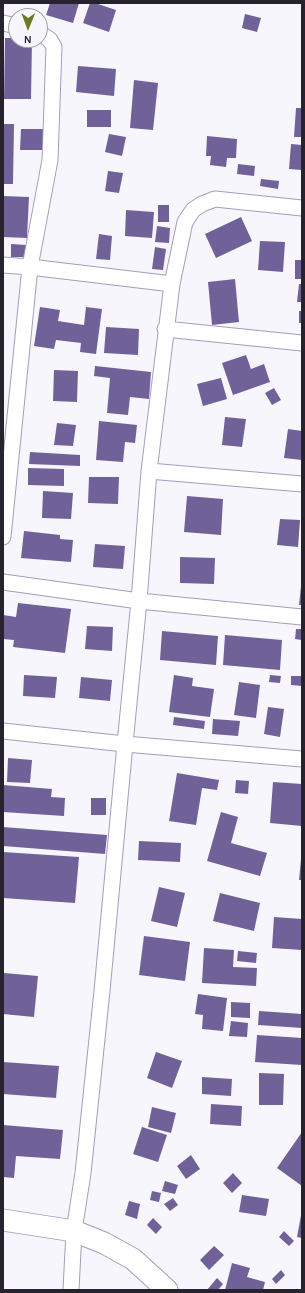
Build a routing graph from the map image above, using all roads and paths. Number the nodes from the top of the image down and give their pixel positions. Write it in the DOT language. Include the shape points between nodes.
graph roads {
  1 [pos="48,39"];
  2 [pos="302,208"];
  3 [pos="3,265"];
  4 [pos="30,266"];
  5 [pos="172,284"];
  6 [pos="165,329"];
  7 [pos="302,343"];
  8 [pos="149,471"];
  9 [pos="302,484"];
  10 [pos="3,537"];
  11 [pos="3,582"];
  12 [pos="140,601"];
  13 [pos="302,617"];
  14 [pos="3,731"];
  15 [pos="125,744"];
  16 [pos="302,759"];
  17 [pos="3,1220"];
  18 [pos="74,1231"];
  19 [pos="71,1290"];
  20 [pos="167,1290"];
  1 -- 4 [label="street" via="54,48 50,160"];
  2 -- 5 [label="street" via="215,199 202,204 193,210 185,222"];
  3 -- 4 [label="street"];
  4 -- 5 [label="street"];
  4 -- 10 [label="street"];
  5 -- 6 [label="street"];
  6 -- 7 [label="street"];
  6 -- 8 [label="street"];
  8 -- 9 [label="street"];
  8 -- 12 [label="street"];
  11 -- 12 [label="street"];
  12 -- 13 [label="street"];
  12 -- 15 [label="street"];
  14 -- 15 [label="street"];
  15 -- 16 [label="street"];
  15 -- 18 [label="street" via="102,999"];
  17 -- 18 [label="street"];
  18 -- 19 [label="street"];
  18 -- 20 [label="street" via="104,1243 133,1259"];
}
